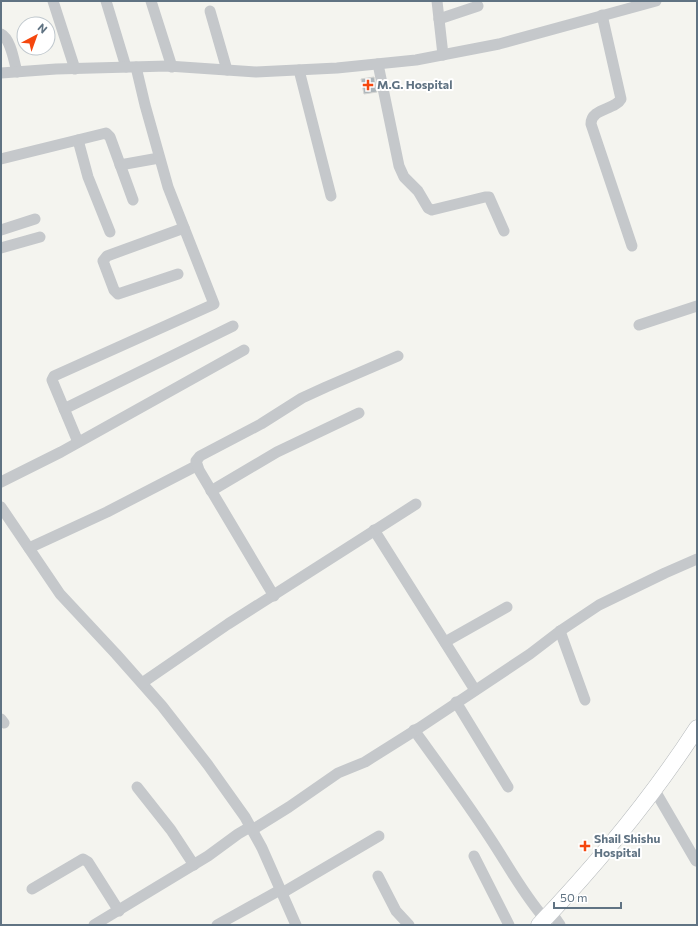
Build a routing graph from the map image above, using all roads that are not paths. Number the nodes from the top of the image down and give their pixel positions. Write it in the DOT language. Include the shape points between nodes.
graph roads {
  1 [pos="53,1"];
  2 [pos="106,1"];
  3 [pos="152,1"];
  4 [pos="438,1"];
  5 [pos="656,1"];
  6 [pos="478,6"];
  7 [pos="210,11"];
  8 [pos="602,15"];
  9 [pos="439,19"];
  10 [pos="1,25"];
  11 [pos="3,35"];
  12 [pos="443,55"];
  13 [pos="378,64"];
  14 [pos="172,66"];
  15 [pos="131,67"];
  16 [pos="75,69"];
  17 [pos="227,70"];
  18 [pos="299,70"];
  19 [pos="18,72"];
  20 [pos="1,73"];
  21 [pos="78,140"];
  22 [pos="159,158"];
  23 [pos="1,159"];
  24 [pos="120,165"];
  25 [pos="331,196"];
  26 [pos="133,200"];
  27 [pos="35,219"];
  28 [pos="184,228"];
  29 [pos="1,230"];
  30 [pos="504,231"];
  31 [pos="110,232"];
  32 [pos="40,237"];
  33 [pos="632,246"];
  34 [pos="1,248"];
  35 [pos="178,274"];
  36 [pos="697,306"];
  37 [pos="639,325"];
  38 [pos="233,326"];
  39 [pos="244,350"];
  40 [pos="398,356"];
  41 [pos="64,409"];
  42 [pos="358,412"];
  43 [pos="78,442"];
  44 [pos="196,466"];
  45 [pos="1,482"];
  46 [pos="211,491"];
  47 [pos="416,504"];
  48 [pos="1,507"];
  49 [pos="374,530"];
  50 [pos="29,548"];
  51 [pos="697,559"];
  52 [pos="274,596"];
  53 [pos="506,607"];
  54 [pos="560,631"];
  55 [pos="445,642"];
  56 [pos="142,683"];
  57 [pos="475,690"];
  58 [pos="584,700"];
  59 [pos="456,702"];
  60 [pos="697,728"];
  61 [pos="414,730"];
  62 [pos="137,787"];
  63 [pos="508,787"];
  64 [pos="654,789"];
  65 [pos="251,828"];
  66 [pos="378,836"];
  67 [pos="474,856"];
  68 [pos="696,861"];
  69 [pos="194,865"];
  70 [pos="378,876"];
  71 [pos="32,889"];
  72 [pos="281,892"];
  73 [pos="119,910"];
  74 [pos="549,920"];
  75 [pos="94,925"];
  76 [pos="217,925"];
  77 [pos="296,925"];
  78 [pos="409,925"];
  79 [pos="509,925"];
  1 -- 16 [label="street"];
  2 -- 15 [label="street"];
  3 -- 14 [label="street"];
  4 -- 9 [label="street"];
  5 -- 8 [label="street"];
  6 -- 9 [label="street"];
  7 -- 17 [label="street"];
  8 -- 12 [label="street" via="499,44"];
  8 -- 33 [label="street" via="621,99 594,115 591,124"];
  9 -- 12 [label="street"];
  10 -- 11 [label="street"];
  11 -- 19 [label="street" via="9,43"];
  12 -- 13 [label="street"];
  13 -- 18 [label="street"];
  13 -- 30 [label="street" via="399,166 404,177 432,210 489,197"];
  14 -- 15 [label="street"];
  14 -- 17 [label="street"];
  15 -- 16 [label="street"];
  15 -- 22 [label="street"];
  16 -- 19 [label="street"];
  17 -- 18 [label="street"];
  18 -- 25 [label="street"];
  19 -- 20 [label="street"];
  21 -- 23 [label="street"];
  21 -- 24 [label="street" via="108,134"];
  21 -- 31 [label="street" via="88,177"];
  22 -- 24 [label="street"];
  22 -- 28 [label="street"];
  24 -- 26 [label="street"];
  27 -- 29 [label="street"];
  28 -- 35 [label="street" via="107,256 103,261 118,294"];
  28 -- 41 [label="street" via="214,301 213,305 54,376 52,380"];
  32 -- 34 [label="street"];
  36 -- 37 [label="street"];
  38 -- 41 [label="street"];
  39 -- 43 [label="street"];
  40 -- 44 [label="street" via="302,398 261,424 200,456 196,460"];
  41 -- 43 [label="street"];
  42 -- 46 [label="street" via="278,452"];
  43 -- 45 [label="street"];
  44 -- 46 [label="street"];
  44 -- 50 [label="street" via="107,512"];
  46 -- 52 [label="street"];
  47 -- 49 [label="street"];
  48 -- 50 [label="street"];
  49 -- 52 [label="street"];
  49 -- 55 [label="street"];
  50 -- 56 [label="street" via="60,594"];
  51 -- 54 [label="street" via="598,605"];
  52 -- 56 [label="street"];
  53 -- 55 [label="street"];
  54 -- 57 [label="street"];
  54 -- 58 [label="street"];
  55 -- 57 [label="street"];
  56 -- 65 [label="street" via="208,765"];
  57 -- 59 [label="street"];
  59 -- 61 [label="street"];
  59 -- 63 [label="street"];
  60 -- 64 [label="highway"];
  61 -- 65 [label="street" via="365,762 338,773 289,807"];
  61 -- 74 [label="street" via="470,809 528,900"];
  62 -- 69 [label="street" via="168,825"];
  64 -- 68 [label="street"];
  64 -- 74 [label="highway"];
  65 -- 69 [label="street"];
  65 -- 72 [label="street"];
  66 -- 72 [label="street"];
  67 -- 79 [label="street"];
  69 -- 73 [label="street"];
  70 -- 78 [label="street" via="395,908"];
  71 -- 73 [label="street" via="84,859"];
  72 -- 76 [label="street"];
  72 -- 77 [label="street"];
  73 -- 75 [label="street"];
}
